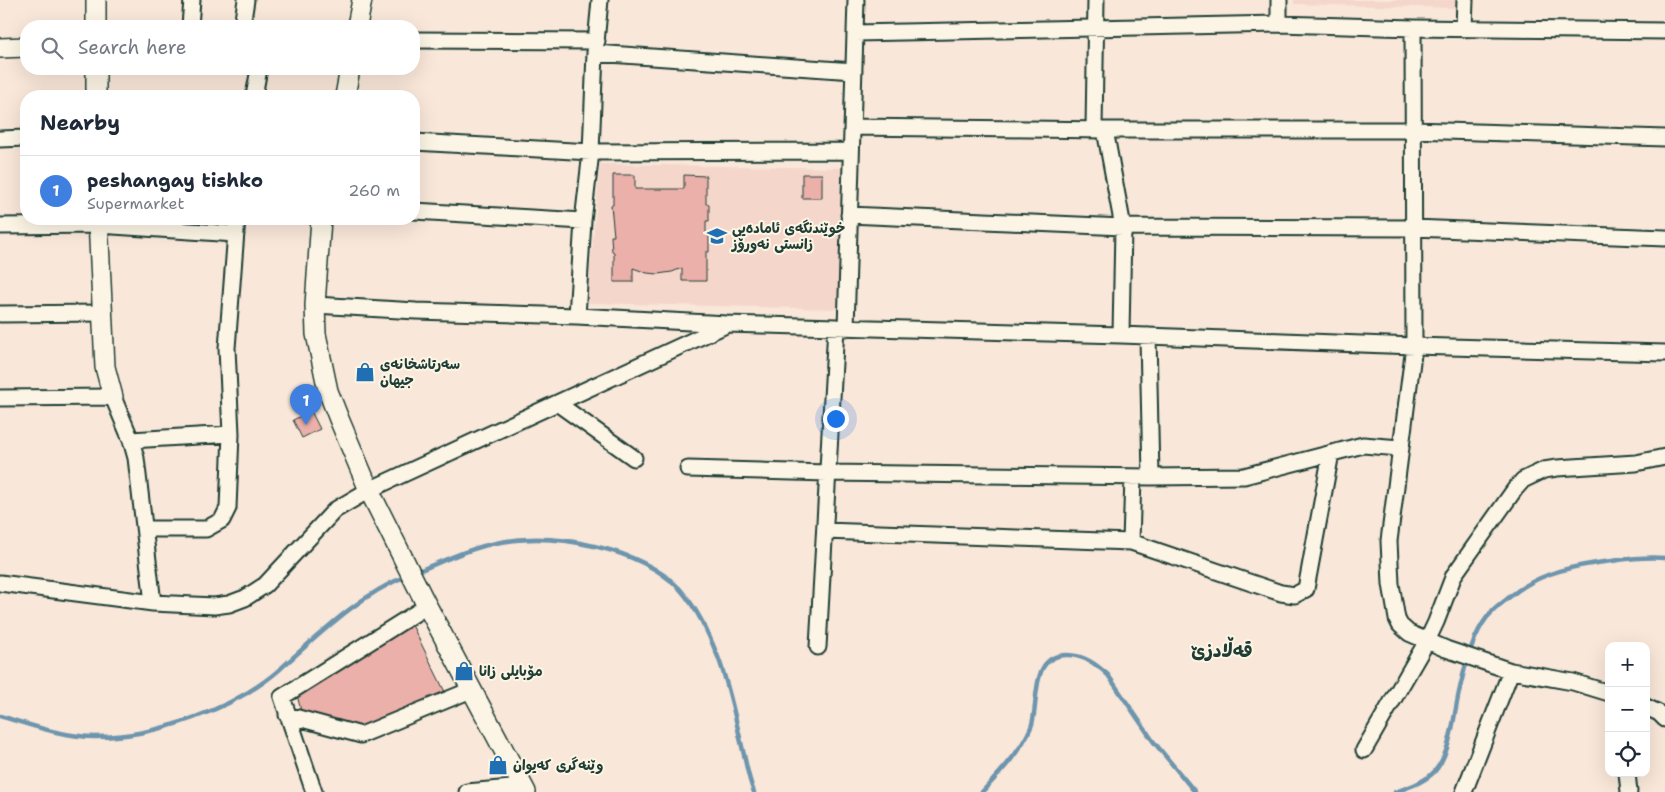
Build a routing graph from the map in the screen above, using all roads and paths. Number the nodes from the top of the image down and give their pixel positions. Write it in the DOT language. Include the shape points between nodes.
graph roads {
  1 [pos="96,0"];
  2 [pos="192,0"];
  3 [pos="246,0"];
  4 [pos="362,0"];
  5 [pos="600,0"];
  6 [pos="856,0"];
  7 [pos="1096,0"];
  8 [pos="1279,0"];
  9 [pos="1465,0"];
  10 [pos="96,20"];
  11 [pos="190,20"];
  12 [pos="243,20"];
  13 [pos="358,20"];
  14 [pos="1279,24"];
  15 [pos="1095,28"];
  16 [pos="1413,28"];
  17 [pos="1464,28"];
  18 [pos="1665,31"];
  19 [pos="855,34"];
  20 [pos="420,40"];
  21 [pos="20,47"];
  22 [pos="596,47"];
  23 [pos="0,48"];
  24 [pos="854,71"];
  25 [pos="96,75"];
  26 [pos="258,75"];
  27 [pos="349,75"];
  28 [pos="96,90"];
  29 [pos="255,90"];
  30 [pos="346,90"];
  31 [pos="852,127"];
  32 [pos="1099,129"];
  33 [pos="1412,130"];
  34 [pos="20,138"];
  35 [pos="1665,138"];
  36 [pos="0,139"];
  37 [pos="420,142"];
  38 [pos="851,151"];
  39 [pos="592,152"];
  40 [pos="420,211"];
  41 [pos="849,215"];
  42 [pos="583,221"];
  43 [pos="24,225"];
  44 [pos="98,225"];
  45 [pos="132,225"];
  46 [pos="237,225"];
  47 [pos="321,225"];
  48 [pos="0,226"];
  49 [pos="1123,227"];
  50 [pos="1414,228"];
  51 [pos="236,234"];
  52 [pos="1665,238"];
  53 [pos="315,305"];
  54 [pos="102,313"];
  55 [pos="0,314"];
  56 [pos="577,316"];
  57 [pos="727,324"];
  58 [pos="841,327"];
  59 [pos="1121,335"];
  60 [pos="1148,336"];
  61 [pos="1414,346"];
  62 [pos="1665,353"];
  63 [pos="114,397"];
  64 [pos="0,398"];
  65 [pos="557,403"];
  66 [pos="231,434"];
  67 [pos="131,440"];
  68 [pos="1400,448"];
  69 [pos="1331,453"];
  70 [pos="1665,457"];
  71 [pos="634,458"];
  72 [pos="688,469"];
  73 [pos="828,473"];
  74 [pos="1133,477"];
  75 [pos="1151,477"];
  76 [pos="369,490"];
  77 [pos="145,529"];
  78 [pos="824,531"];
  79 [pos="1131,542"];
  80 [pos="0,583"];
  81 [pos="153,603"];
  82 [pos="426,604"];
  83 [pos="1427,641"];
  84 [pos="818,647"];
  85 [pos="1511,671"];
  86 [pos="471,690"];
  87 [pos="1605,692"];
  88 [pos="1650,709"];
  89 [pos="288,714"];
  90 [pos="1665,719"];
  91 [pos="1364,750"];
  92 [pos="1628,777"];
  93 [pos="524,789"];
  94 [pos="314,792"];
  95 [pos="467,792"];
  96 [pos="1464,792"];
  97 [pos="1628,792"];
  1 -- 10 [label="street"];
  2 -- 11 [label="street"];
  3 -- 12 [label="street"];
  4 -- 13 [label="street"];
  5 -- 22 [label="street"];
  6 -- 19 [label="street"];
  7 -- 15 [label="street"];
  8 -- 14 [label="street"];
  9 -- 17 [label="street"];
  14 -- 15 [label="street"];
  14 -- 16 [label="street"];
  15 -- 19 [label="street"];
  15 -- 32 [label="street"];
  16 -- 17 [label="street"];
  16 -- 33 [label="street"];
  17 -- 18 [label="street"];
  19 -- 24 [label="street"];
  20 -- 22 [label="street"];
  21 -- 23 [label="street"];
  22 -- 24 [label="street"];
  22 -- 39 [label="street"];
  24 -- 31 [label="street"];
  25 -- 28 [label="street"];
  26 -- 29 [label="street"];
  27 -- 30 [label="street"];
  31 -- 32 [label="street"];
  31 -- 38 [label="street"];
  32 -- 33 [label="street"];
  32 -- 49 [label="street"];
  33 -- 35 [label="street"];
  33 -- 50 [label="street"];
  34 -- 36 [label="street"];
  37 -- 39 [label="street"];
  38 -- 39 [label="street"];
  38 -- 41 [label="street"];
  39 -- 42 [label="street"];
  40 -- 42 [label="street"];
  41 -- 49 [label="street"];
  41 -- 58 [label="street"];
  42 -- 56 [label="street"];
  43 -- 48 [label="street"];
  44 -- 54 [label="street"];
  45 -- 51 [label="street"];
  46 -- 51 [label="street"];
  47 -- 53 [label="street"];
  49 -- 50 [label="street"];
  49 -- 59 [label="street"];
  50 -- 52 [label="street"];
  50 -- 61 [label="street"];
  51 -- 66 [label="street" via="227,348"];
  53 -- 56 [label="street"];
  53 -- 76 [label="street" via="316,334 328,391"];
  54 -- 55 [label="street"];
  54 -- 63 [label="street" via="104,367"];
  56 -- 57 [label="street"];
  57 -- 58 [label="street"];
  57 -- 65 [label="street"];
  58 -- 59 [label="street"];
  58 -- 73 [label="street"];
  59 -- 60 [label="street"];
  60 -- 61 [label="street"];
  60 -- 75 [label="street"];
  61 -- 62 [label="street"];
  61 -- 68 [label="street"];
  63 -- 64 [label="street"];
  63 -- 67 [label="street"];
  65 -- 71 [label="street"];
  65 -- 76 [label="street"];
  66 -- 67 [label="street"];
  66 -- 77 [label="street" via="229,499 222,520 206,529"];
  67 -- 77 [label="street"];
  68 -- 69 [label="street" via="1363,445"];
  68 -- 83 [label="street" via="1389,541 1393,598 1400,625"];
  69 -- 75 [label="street" via="1244,476"];
  69 -- 79 [label="street" via="1306,589 1295,595"];
  70 -- 83 [label="street" via="1636,463 1544,470 1523,480 1454,575"];
  72 -- 73 [label="street"];
  73 -- 74 [label="street"];
  73 -- 78 [label="street"];
  74 -- 75 [label="street"];
  74 -- 79 [label="street"];
  76 -- 81 [label="street" via="335,510 273,577 245,598 223,606"];
  76 -- 82 [label="street"];
  77 -- 81 [label="street"];
  78 -- 79 [label="street"];
  78 -- 84 [label="street"];
  80 -- 81 [label="street"];
  82 -- 86 [label="street"];
  82 -- 89 [label="street" via="282,697"];
  83 -- 85 [label="street"];
  83 -- 91 [label="street"];
  85 -- 87 [label="street" via="1584,684"];
  85 -- 96 [label="street"];
  86 -- 89 [label="street" via="361,735"];
  86 -- 93 [label="street"];
  88 -- 90 [label="street"];
  89 -- 94 [label="street"];
  92 -- 97 [label="street"];
  93 -- 95 [label="street"];
}
